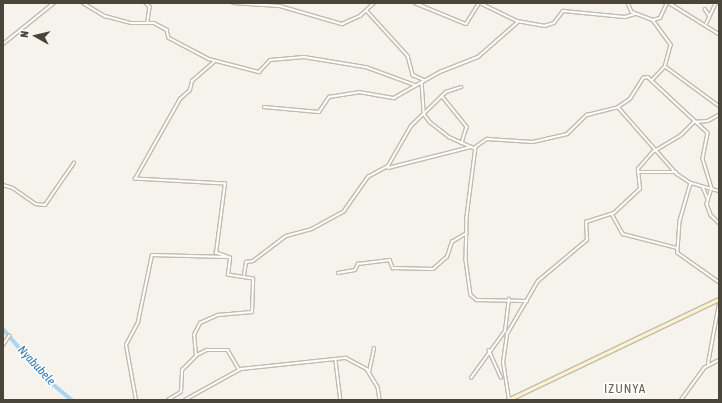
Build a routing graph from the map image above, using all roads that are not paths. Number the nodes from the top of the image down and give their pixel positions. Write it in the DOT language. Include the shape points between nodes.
graph roads {
  1 [pos="54,3"];
  2 [pos="83,3"];
  3 [pos="146,3"];
  4 [pos="233,3"];
  5 [pos="374,3"];
  6 [pos="415,3"];
  7 [pos="479,3"];
  8 [pos="628,3"];
  9 [pos="668,3"];
  10 [pos="716,3"];
  11 [pos="705,9"];
  12 [pos="367,11"];
  13 [pos="635,14"];
  14 [pos="709,16"];
  15 [pos="653,20"];
  16 [pos="148,22"];
  17 [pos="518,22"];
  18 [pos="706,24"];
  19 [pos="719,32"];
  20 [pos="3,44"];
  21 [pos="215,61"];
  22 [pos="666,66"];
  23 [pos="653,80"];
  24 [pos="423,81"];
  25 [pos="415,85"];
  26 [pos="461,87"];
  27 [pos="442,96"];
  28 [pos="618,106"];
  29 [pos="719,106"];
  30 [pos="264,107"];
  31 [pos="424,114"];
  32 [pos="719,115"];
  33 [pos="696,121"];
  34 [pos="462,143"];
  35 [pos="472,147"];
  36 [pos="476,147"];
  37 [pos="658,148"];
  38 [pos="74,164"];
  39 [pos="386,169"];
  40 [pos="638,172"];
  41 [pos="676,172"];
  42 [pos="691,183"];
  43 [pos="3,185"];
  44 [pos="703,187"];
  45 [pos="712,188"];
  46 [pos="719,191"];
  47 [pos="708,199"];
  48 [pos="612,214"];
  49 [pos="719,223"];
  50 [pos="467,233"];
  51 [pos="677,248"];
  52 [pos="228,257"];
  53 [pos="338,273"];
  54 [pos="244,275"];
  55 [pos="719,282"];
  56 [pos="509,299"];
  57 [pos="719,299"];
  58 [pos="527,300"];
  59 [pos="719,304"];
  60 [pos="9,336"];
  61 [pos="3,345"];
  62 [pos="374,349"];
  63 [pos="489,350"];
  64 [pos="196,356"];
  65 [pos="719,360"];
  66 [pos="336,361"];
  67 [pos="708,364"];
  68 [pos="241,369"];
  69 [pos="369,372"];
  70 [pos="501,377"];
  71 [pos="471,378"];
  72 [pos="136,400"];
  73 [pos="168,400"];
  74 [pos="185,400"];
  75 [pos="341,400"];
  76 [pos="380,400"];
  77 [pos="508,400"];
  78 [pos="681,400"];
  1 -- 20 [label="street"];
  2 -- 16 [label="street" via="105,16 131,22"];
  3 -- 16 [label="street" via="150,7"];
  4 -- 12 [label="street" via="280,6 342,24"];
  5 -- 12 [label="street"];
  6 -- 7 [label="street" via="466,24"];
  7 -- 17 [label="street"];
  8 -- 13 [label="street"];
  9 -- 15 [label="street" via="660,18"];
  9 -- 18 [label="street"];
  10 -- 14 [label="street"];
  11 -- 14 [label="street"];
  12 -- 24 [label="street" via="408,56 413,75"];
  13 -- 15 [label="street"];
  13 -- 17 [label="street" via="625,17 563,11 554,23 546,26"];
  14 -- 18 [label="street"];
  15 -- 22 [label="street" via="671,45"];
  16 -- 21 [label="street" via="167,30 173,40"];
  17 -- 24 [label="street" via="478,57"];
  18 -- 19 [label="street"];
  21 -- 25 [label="street" via="260,72 270,60 310,58 366,68"];
  21 -- 52 [label="street" via="192,81 190,90 180,99 155,148 135,178 138,182 194,180 225,184 216,251"];
  22 -- 23 [label="street"];
  22 -- 29 [label="street"];
  23 -- 28 [label="street" via="643,78 630,99"];
  23 -- 33 [label="street"];
  24 -- 25 [label="street"];
  24 -- 31 [label="street"];
  25 -- 30 [label="street" via="394,98 359,92 332,96 319,112"];
  26 -- 27 [label="street"];
  27 -- 31 [label="street"];
  27 -- 34 [label="street" via="467,127"];
  28 -- 36 [label="street" via="587,115 567,134 533,142 487,139"];
  28 -- 37 [label="street"];
  31 -- 34 [label="street" via="430,122"];
  31 -- 39 [label="street" via="398,143"];
  32 -- 33 [label="street" via="708,121"];
  33 -- 37 [label="street" via="680,136"];
  33 -- 45 [label="street" via="708,133 703,159"];
  34 -- 35 [label="street"];
  35 -- 36 [label="street"];
  35 -- 39 [label="street"];
  36 -- 50 [label="street"];
  37 -- 40 [label="street"];
  37 -- 41 [label="street"];
  38 -- 43 [label="street" via="45,205 36,204 13,188"];
  39 -- 54 [label="street" via="368,177 339,214 312,229 286,236 253,261 246,262"];
  40 -- 41 [label="street"];
  40 -- 48 [label="street" via="640,189"];
  41 -- 42 [label="street"];
  42 -- 44 [label="street"];
  42 -- 51 [label="street"];
  44 -- 45 [label="street"];
  44 -- 47 [label="street"];
  45 -- 46 [label="street"];
  45 -- 47 [label="street"];
  47 -- 49 [label="street" via="709,212"];
  48 -- 51 [label="street" via="623,234"];
  48 -- 58 [label="street" via="586,222 587,240 540,279"];
  50 -- 53 [label="street" via="452,242 447,257 432,269 393,268 390,260 357,264 353,270"];
  50 -- 56 [label="street" via="472,297"];
  51 -- 55 [label="street" via="681,257 694,262"];
  52 -- 54 [label="street" via="228,275"];
  52 -- 72 [label="street" via="152,255 138,322 126,345"];
  54 -- 64 [label="street" via="253,279 251,314 218,315 200,323 194,335"];
  56 -- 58 [label="street"];
  56 -- 63 [label="street" via="506,327"];
  57 -- 77 [label="street"];
  58 -- 77 [label="street" via="510,327 505,344 504,376"];
  59 -- 67 [label="street"];
  60 -- 61 [label="street"];
  62 -- 69 [label="street"];
  63 -- 70 [label="street"];
  63 -- 71 [label="street"];
  64 -- 68 [label="street" via="207,350 228,350"];
  64 -- 73 [label="street" via="182,370 181,392"];
  65 -- 67 [label="street"];
  66 -- 68 [label="street"];
  66 -- 69 [label="street" via="350,358"];
  66 -- 75 [label="street"];
  67 -- 78 [label="street" via="687,387"];
  68 -- 74 [label="street"];
  69 -- 76 [label="street" via="378,387"];
}
